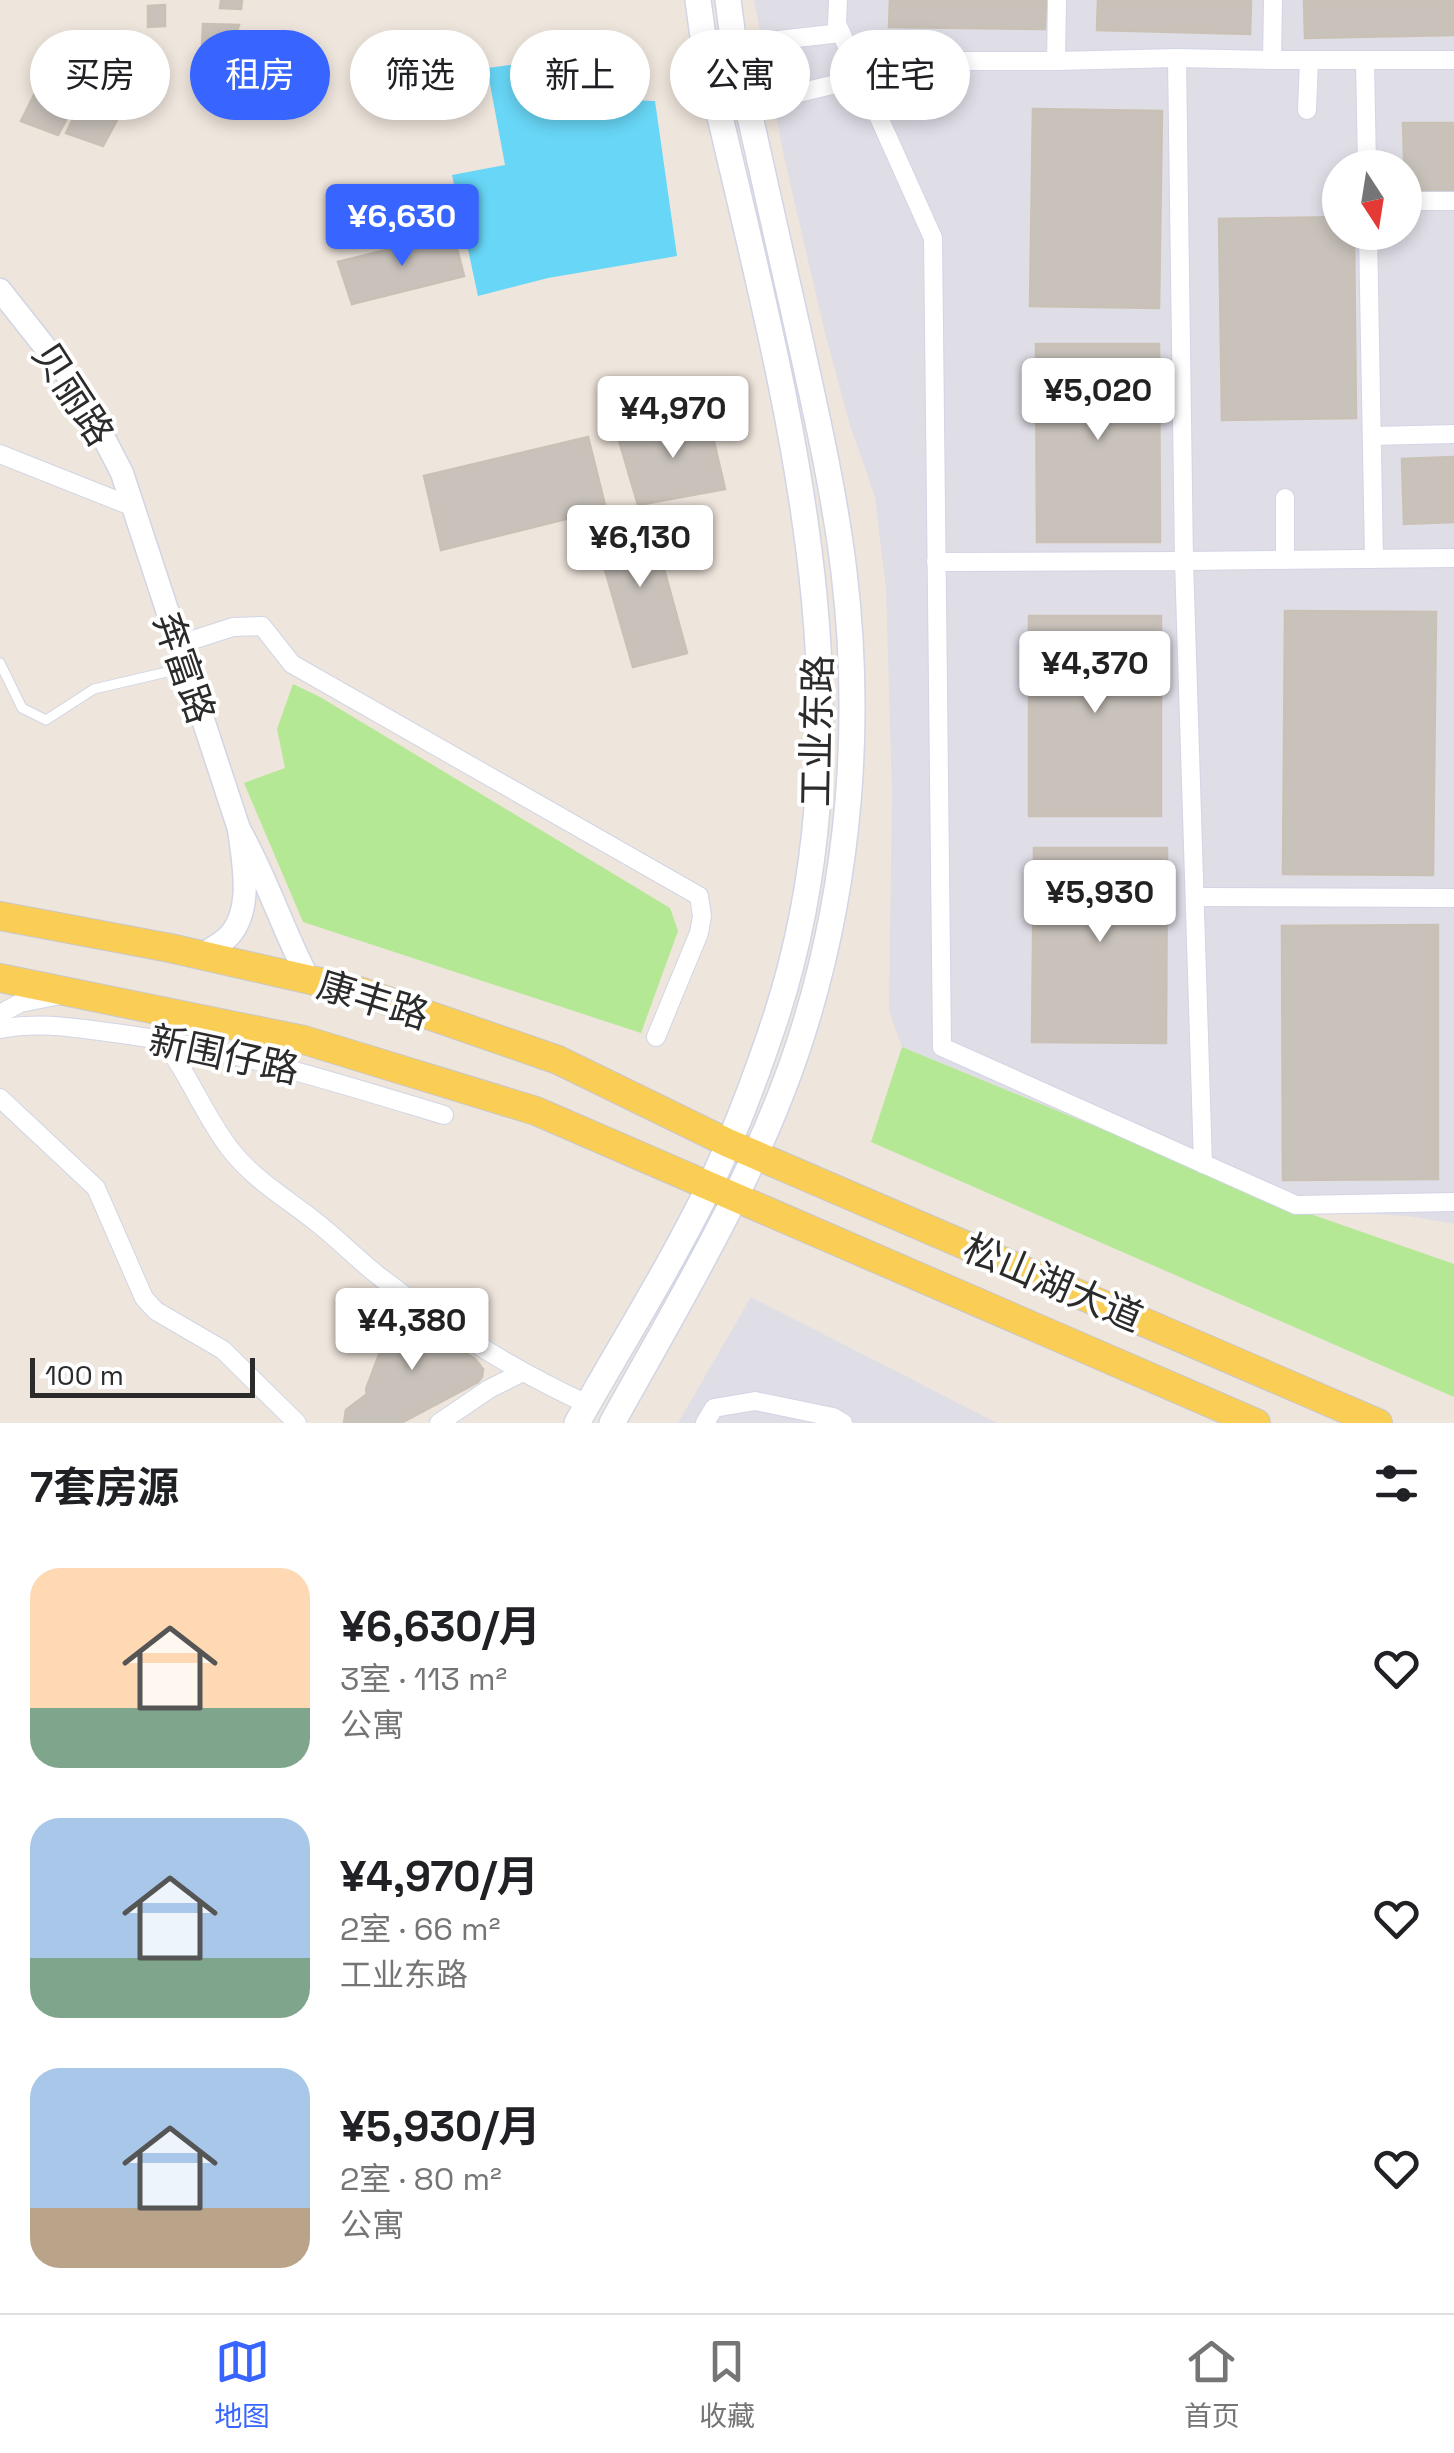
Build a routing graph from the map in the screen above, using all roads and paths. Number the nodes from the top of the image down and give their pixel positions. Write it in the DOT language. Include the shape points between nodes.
graph roads {
  1 [pos="698,0"];
  2 [pos="728,0"];
  3 [pos="838,0"];
  4 [pos="1057,0"];
  5 [pos="1272,0"];
  6 [pos="732,30"];
  7 [pos="840,30"];
  8 [pos="1178,58"];
  9 [pos="1272,60"];
  10 [pos="1309,60"];
  11 [pos="1365,60"];
  12 [pos="1454,60"];
  13 [pos="1056,62"];
  14 [pos="970,65"];
  15 [pos="1306,110"];
  16 [pos="751,120"];
  17 [pos="881,120"];
  18 [pos="1367,150"];
  19 [pos="1422,201"];
  20 [pos="1454,202"];
  21 [pos="1368,250"];
  22 [pos="0,290"];
  23 [pos="1454,434"];
  24 [pos="1372,436"];
  25 [pos="0,454"];
  26 [pos="1285,498"];
  27 [pos="132,506"];
  28 [pos="1454,558"];
  29 [pos="1374,559"];
  30 [pos="1285,560"];
  31 [pos="936,562"];
  32 [pos="1184,562"];
  33 [pos="180,656"];
  34 [pos="0,664"];
  35 [pos="239,830"];
  36 [pos="1195,897"];
  37 [pos="1454,898"];
  38 [pos="0,916"];
  39 [pos="202,955"];
  40 [pos="0,978"];
  41 [pos="309,980"];
  42 [pos="76,992"];
  43 [pos="0,1014"];
  44 [pos="0,1029"];
  45 [pos="656,1038"];
  46 [pos="161,1039"];
  47 [pos="0,1098"];
  48 [pos="444,1115"];
  49 [pos="728,1143"];
  50 [pos="756,1155"];
  51 [pos="1203,1164"];
  52 [pos="709,1186"];
  53 [pos="736,1200"];
  54 [pos="1454,1202"];
  55 [pos="521,1374"];
  56 [pos="582,1414"];
  57 [pos="297,1423"];
  58 [pos="440,1423"];
  59 [pos="612,1423"];
  60 [pos="705,1423"];
  61 [pos="843,1423"];
  62 [pos="1256,1423"];
  63 [pos="1378,1423"];
  1 -- 49 [label="main road, 工业东路" via="806,518 821,714 806,896 777,1013"];
  2 -- 6 [label="main road, 工业东路"];
  3 -- 7 [label="street"];
  4 -- 13 [label="street"];
  5 -- 9 [label="street"];
  8 -- 9 [label="street"];
  8 -- 13 [label="street"];
  8 -- 32 [label="street"];
  9 -- 10 [label="street"];
  10 -- 11 [label="street"];
  10 -- 15 [label="street"];
  11 -- 12 [label="street"];
  11 -- 18 [label="street"];
  13 -- 14 [label="street"];
  16 -- 50 [label="main road, 工业东路" via="836,513 851,714 836,902 806,1022"];
  17 -- 31 [label="street" via="933,238"];
  19 -- 20 [label="street"];
  21 -- 24 [label="street"];
  22 -- 27 [label="street, 贝丽路" via="79,390"];
  23 -- 24 [label="street"];
  24 -- 29 [label="street"];
  25 -- 27 [label="street"];
  26 -- 30 [label="street"];
  27 -- 33 [label="street, 奔富路"];
  28 -- 29 [label="street"];
  29 -- 30 [label="street"];
  30 -- 32 [label="street"];
  31 -- 32 [label="street"];
  31 -- 51 [label="street" via="942,1048"];
  32 -- 36 [label="street"];
  33 -- 34 [label="lane" via="94,689 46,720 22,708"];
  33 -- 35 [label="street, 奔富路"];
  33 -- 45 [label="street" via="233,628 262,626 292,664 698,896 698,932"];
  35 -- 39 [label="street" via="241,915 229,936"];
  35 -- 41 [label="street"];
  36 -- 37 [label="street"];
  36 -- 51 [label="street"];
  38 -- 39 [label="main road, 康丰路"];
  39 -- 41 [label="main road, 康丰路"];
  40 -- 42 [label="main road, 康丰路"];
  41 -- 49 [label="main road, 康丰路" via="558,1060"];
  42 -- 43 [label="street"];
  42 -- 52 [label="main road, 康丰路" via="304,1040 536,1110"];
  44 -- 46 [label="street, 新围仔路" via="57,1025"];
  46 -- 48 [label="street, 新围仔路" via="314,1074"];
  46 -- 55 [label="street" via="229,1148 259,1182 377,1275"];
  47 -- 57 [label="street" via="96,1188 144,1298 223,1350"];
  49 -- 50 [label="main road, 松山湖大道"];
  49 -- 52 [label="main road, 工业东路"];
  50 -- 53 [label="main road, 工业东路"];
  50 -- 63 [label="main road, 松山湖大道"];
  51 -- 54 [label="street" via="1296,1205"];
  52 -- 53 [label="main road, 松山湖大道"];
  52 -- 56 [label="main road, 工业东路"];
  53 -- 59 [label="main road, 工业东路"];
  53 -- 62 [label="main road, 松山湖大道"];
  55 -- 56 [label="street"];
  55 -- 58 [label="street"];
  60 -- 61 [label="street" via="714,1408 756,1401"];
}
